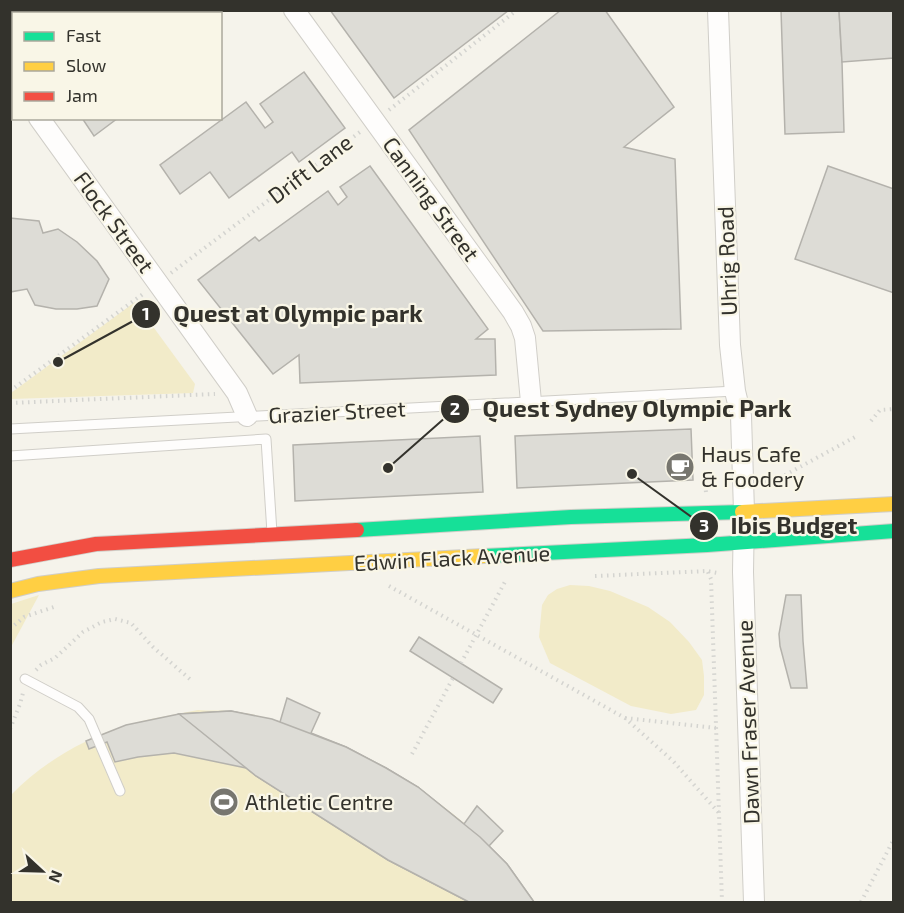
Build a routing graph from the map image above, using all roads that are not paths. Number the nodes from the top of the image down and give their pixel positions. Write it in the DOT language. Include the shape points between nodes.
graph roads {
  1 [pos="294,10"];
  2 [pos="718,10"];
  3 [pos="40,120"];
  4 [pos="735,391"];
  5 [pos="531,402"];
  6 [pos="247,416"];
  7 [pos="10,429"];
  8 [pos="10,456"];
  9 [pos="894,504"];
  10 [pos="744,512"];
  11 [pos="894,531"];
  12 [pos="272,536"];
  13 [pos="744,542"];
  14 [pos="10,560"];
  15 [pos="10,591"];
  16 [pos="26,679"];
  17 [pos="120,791"];
  18 [pos="754,903"];
  1 -- 5 [label="street, Canning Street" via="521,326"];
  2 -- 4 [label="street, Uhrig Road"];
  3 -- 6 [label="street, Flock Street" via="237,393"];
  4 -- 5 [label="lane, Grazier Street"];
  4 -- 10 [label="street, Uhrig Road" via="741,416"];
  5 -- 6 [label="lane, Grazier Street"];
  6 -- 7 [label="lane, Grazier Street"];
  8 -- 12 [label="lane" via="266,439"];
  9 -- 10 [label="street, Edwin Flack Avenue"];
  10 -- 12 [label="street, Edwin Flack Avenue" via="572,517"];
  10 -- 13 [label="street, Dawn Fraser Avenue"];
  11 -- 13 [label="street, Edwin Flack Avenue"];
  12 -- 14 [label="street, Edwin Flack Avenue" via="96,544"];
  13 -- 15 [label="street, Edwin Flack Avenue" via="99,576"];
  13 -- 18 [label="street, Dawn Fraser Avenue"];
  16 -- 17 [label="lane" via="78,706 89,719"];
}
